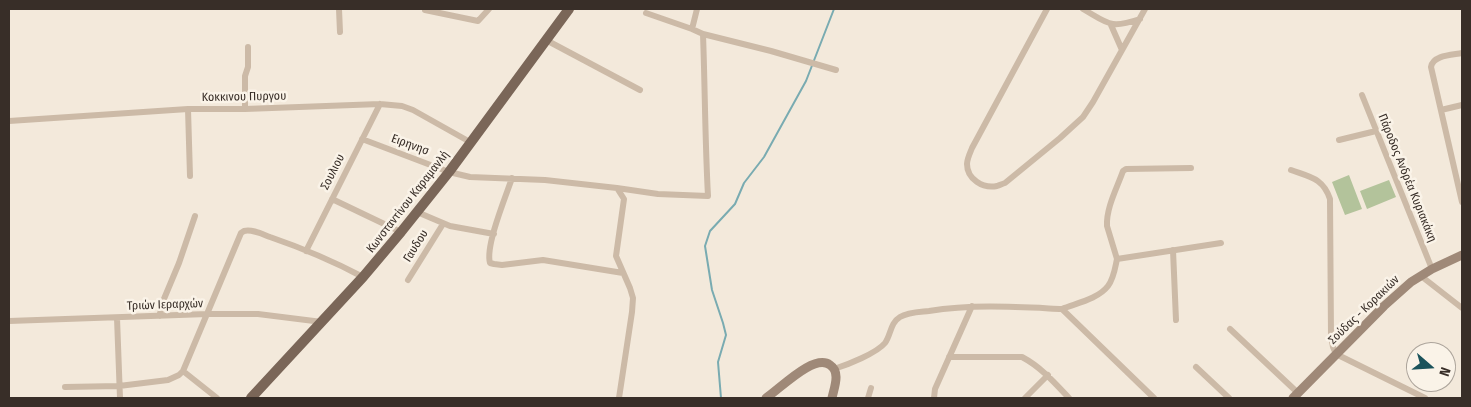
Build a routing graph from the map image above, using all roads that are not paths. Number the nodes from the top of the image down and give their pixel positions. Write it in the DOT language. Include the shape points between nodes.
graph roads {
  1 [pos="339,9"];
  2 [pos="489,9"];
  3 [pos="569,9"];
  4 [pos="697,9"];
  5 [pos="1047,9"];
  6 [pos="1083,9"];
  7 [pos="1145,9"];
  8 [pos="425,10"];
  9 [pos="646,13"];
  10 [pos="1140,19"];
  11 [pos="1111,25"];
  12 [pos="692,29"];
  13 [pos="340,32"];
  14 [pos="703,34"];
  15 [pos="546,40"];
  16 [pos="248,47"];
  17 [pos="1122,50"];
  18 [pos="1462,53"];
  19 [pos="836,70"];
  20 [pos="640,90"];
  21 [pos="1362,95"];
  22 [pos="380,104"];
  23 [pos="1462,105"];
  24 [pos="188,109"];
  25 [pos="246,109"];
  26 [pos="1441,110"];
  27 [pos="9,121"];
  28 [pos="1376,131"];
  29 [pos="362,139"];
  30 [pos="1339,140"];
  31 [pos="470,142"];
  32 [pos="1191,168"];
  33 [pos="1291,170"];
  34 [pos="449,172"];
  35 [pos="190,176"];
  36 [pos="512,178"];
  37 [pos="617,188"];
  38 [pos="332,199"];
  39 [pos="1462,202"];
  40 [pos="416,212"];
  41 [pos="194,216"];
  42 [pos="443,224"];
  43 [pos="401,232"];
  44 [pos="494,234"];
  45 [pos="1221,244"];
  46 [pos="306,250"];
  47 [pos="1173,250"];
  48 [pos="1462,255"];
  49 [pos="1117,259"];
  50 [pos="1432,269"];
  51 [pos="623,273"];
  52 [pos="1421,276"];
  53 [pos="364,277"];
  54 [pos="408,280"];
  55 [pos="972,306"];
  56 [pos="1462,308"];
  57 [pos="1062,309"];
  58 [pos="207,314"];
  59 [pos="160,316"];
  60 [pos="118,318"];
  61 [pos="1176,320"];
  62 [pos="9,321"];
  63 [pos="323,322"];
  64 [pos="1230,329"];
  65 [pos="1336,354"];
  66 [pos="949,358"];
  67 [pos="1196,367"];
  68 [pos="834,369"];
  69 [pos="183,371"];
  70 [pos="1048,375"];
  71 [pos="119,386"];
  72 [pos="66,387"];
  73 [pos="871,388"];
  74 [pos="1296,396"];
  75 [pos="120,398"];
  76 [pos="217,398"];
  77 [pos="251,398"];
  78 [pos="618,398"];
  79 [pos="766,398"];
  80 [pos="832,398"];
  81 [pos="868,398"];
  82 [pos="934,398"];
  83 [pos="1025,398"];
  84 [pos="1069,398"];
  85 [pos="1154,398"];
  86 [pos="1229,398"];
  87 [pos="1425,398"];
  1 -- 13 [label="street"];
  2 -- 8 [label="street" via="478,21"];
  3 -- 15 [label="main road, Κωνσταντίνου Καραμανλή"];
  4 -- 12 [label="street"];
  5 -- 17 [label="street" via="972,148 968,172 978,183 989,186 1004,183 1083,117"];
  6 -- 11 [label="street"];
  7 -- 10 [label="street"];
  9 -- 12 [label="street"];
  10 -- 11 [label="street"];
  10 -- 17 [label="street"];
  11 -- 17 [label="street"];
  12 -- 14 [label="street"];
  14 -- 19 [label="street"];
  14 -- 37 [label="street, Ειρηνησ" via="708,196"];
  15 -- 20 [label="street"];
  15 -- 31 [label="main road, Κωνσταντίνου Καραμανλή"];
  16 -- 25 [label="street"];
  18 -- 26 [label="street" via="1432,62"];
  21 -- 28 [label="street, Πάροδος Ανδρέα Κυριακάκη"];
  22 -- 25 [label="street, Κοκκινου Πυργου"];
  22 -- 29 [label="street, Σουλιου"];
  22 -- 31 [label="street, Κοκκινου Πυργου" via="413,110"];
  23 -- 26 [label="street"];
  24 -- 25 [label="street, Κοκκινου Πυργου"];
  24 -- 27 [label="street, Κοκκινου Πυργου"];
  24 -- 35 [label="street"];
  26 -- 39 [label="street"];
  28 -- 30 [label="street"];
  28 -- 50 [label="street, Πάροδος Ανδρέα Κυριακάκη"];
  29 -- 34 [label="street, Ειρηνησ"];
  29 -- 38 [label="street, Σουλιου"];
  31 -- 34 [label="main road, Κωνσταντίνου Καραμανλή"];
  32 -- 49 [label="street" via="1123,171 1107,221"];
  33 -- 65 [label="street" via="1318,180 1330,199 1331,336"];
  34 -- 36 [label="street, Ειρηνησ" via="470,177"];
  34 -- 40 [label="main road, Κωνσταντίνου Καραμανλή"];
  36 -- 37 [label="street, Ειρηνησ"];
  36 -- 44 [label="street"];
  37 -- 51 [label="street" via="624,199 616,256"];
  38 -- 43 [label="street"];
  38 -- 46 [label="street, Σουλιου"];
  40 -- 42 [label="street"];
  40 -- 43 [label="main road, Κωνσταντίνου Καραμανλή"];
  41 -- 59 [label="street"];
  42 -- 44 [label="street"];
  42 -- 54 [label="street, Γαυδου"];
  43 -- 53 [label="main road, Κωνσταντίνου Καραμανλή"];
  44 -- 51 [label="street" via="490,263 502,265 543,260"];
  45 -- 47 [label="street"];
  46 -- 53 [label="street"];
  46 -- 58 [label="street" via="244,231"];
  47 -- 49 [label="street"];
  47 -- 61 [label="street"];
  48 -- 50 [label="main road, Σούδας - Κορακιών"];
  49 -- 57 [label="street" via="1108,286 1098,294"];
  50 -- 52 [label="main road, Σούδας - Κορακιών"];
  51 -- 78 [label="street" via="633,298"];
  52 -- 56 [label="street"];
  52 -- 65 [label="main road, Σούδας - Κορακιών" via="1384,306"];
  53 -- 63 [label="main road, Κωνσταντίνου Καραμανλή"];
  55 -- 57 [label="street"];
  55 -- 66 [label="street"];
  55 -- 68 [label="street" via="900,316 885,343 848,365"];
  57 -- 85 [label="street"];
  58 -- 59 [label="street, Τριών Ιεραρχών"];
  58 -- 63 [label="street, Τριών Ιεραρχών" via="269,315"];
  58 -- 69 [label="street"];
  59 -- 60 [label="street, Τριών Ιεραρχών"];
  60 -- 62 [label="street, Τριών Ιεραρχών"];
  60 -- 71 [label="street"];
  63 -- 77 [label="main road, Κωνσταντίνου Καραμανλή"];
  64 -- 74 [label="street"];
  65 -- 74 [label="main road, Σούδας - Κορακιών"];
  65 -- 87 [label="street"];
  66 -- 70 [label="street" via="1022,357"];
  66 -- 82 [label="street"];
  67 -- 86 [label="street"];
  68 -- 79 [label="main road" via="825,362 819,362"];
  68 -- 80 [label="main road" via="836,379"];
  69 -- 71 [label="street" via="168,380"];
  69 -- 76 [label="street"];
  70 -- 83 [label="street"];
  70 -- 84 [label="street"];
  71 -- 72 [label="street"];
  71 -- 75 [label="street"];
  73 -- 81 [label="street"];
}
